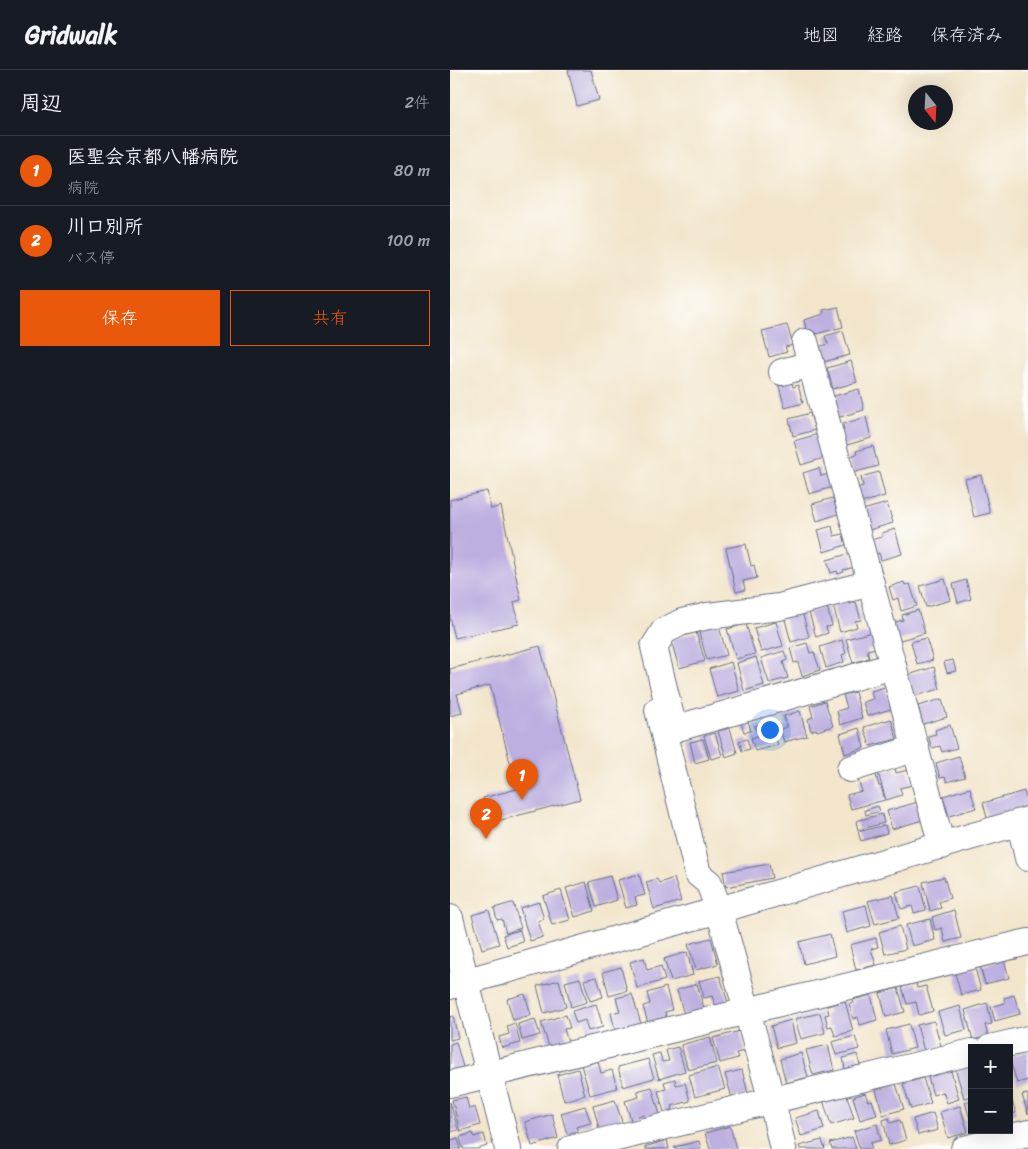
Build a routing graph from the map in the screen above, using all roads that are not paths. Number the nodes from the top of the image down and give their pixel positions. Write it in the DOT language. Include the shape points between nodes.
graph roads {
  1 [pos="782,372"];
  2 [pos="871,583"];
  3 [pos="641,639"];
  4 [pos="893,666"];
  5 [pos="916,748"];
  6 [pos="850,769"];
  7 [pos="1024,822"];
  8 [pos="942,846"];
  9 [pos="1028,858"];
  10 [pos="719,910"];
  11 [pos="450,918"];
  12 [pos="1028,942"];
  13 [pos="458,984"];
  14 [pos="747,1012"];
  15 [pos="1028,1039"];
  16 [pos="1007,1044"];
  17 [pos="968,1053"];
  18 [pos="490,1074"];
  19 [pos="450,1084"];
  20 [pos="772,1101"];
  21 [pos="1028,1133"];
  22 [pos="508,1149"];
  23 [pos="571,1149"];
  24 [pos="783,1149"];
  25 [pos="964,1149"];
  1 -- 2 [label="street" via="808,353"];
  2 -- 4 [label="street"];
  2 -- 4 [label="street" via="778,608 682,622 664,631 654,647 674,729"];
  3 -- 10 [label="street" via="698,874 709,883"];
  4 -- 5 [label="street"];
  5 -- 6 [label="street"];
  5 -- 8 [label="street"];
  7 -- 8 [label="street"];
  7 -- 9 [label="street"];
  8 -- 10 [label="street"];
  10 -- 13 [label="street"];
  10 -- 14 [label="street"];
  11 -- 13 [label="street"];
  12 -- 14 [label="street"];
  13 -- 18 [label="street"];
  14 -- 18 [label="street"];
  14 -- 20 [label="street"];
  15 -- 16 [label="street"];
  17 -- 20 [label="street"];
  18 -- 19 [label="street"];
  18 -- 22 [label="street"];
  20 -- 23 [label="street"];
  20 -- 24 [label="street"];
  21 -- 25 [label="street"];
}
